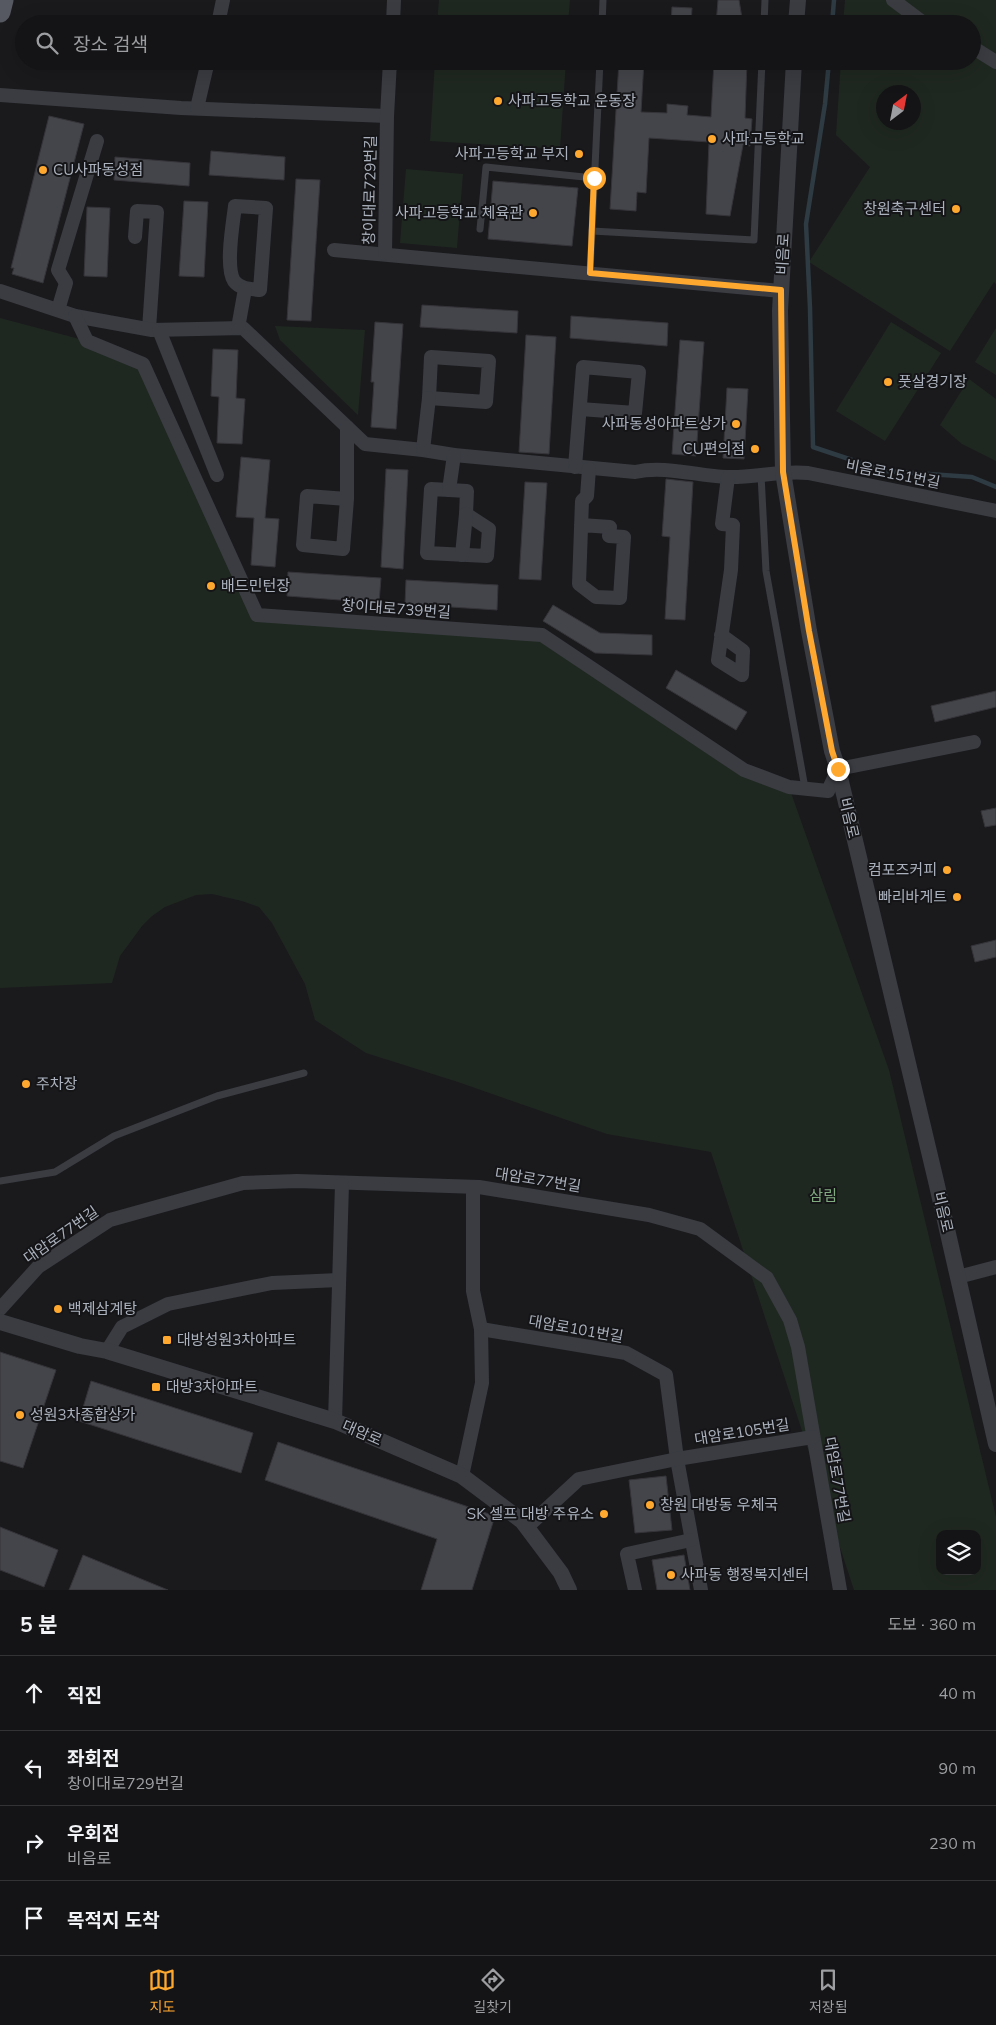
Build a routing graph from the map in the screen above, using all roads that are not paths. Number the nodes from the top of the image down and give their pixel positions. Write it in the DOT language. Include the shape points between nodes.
graph roads {
  1 [pos="3,0"];
  2 [pos="223,0"];
  3 [pos="394,0"];
  4 [pos="603,0"];
  5 [pos="765,0"];
  6 [pos="798,0"];
  7 [pos="893,0"];
  8 [pos="0,12"];
  9 [pos="220,15"];
  10 [pos="393,15"];
  11 [pos="602,15"];
  12 [pos="764,15"];
  13 [pos="797,15"];
  14 [pos="905,15"];
  15 [pos="981,53"];
  16 [pos="996,62"];
  17 [pos="206,70"];
  18 [pos="390,70"];
  19 [pos="600,70"];
  20 [pos="762,70"];
  21 [pos="793,70"];
  22 [pos="0,95"];
  23 [pos="197,108"];
  24 [pos="387,116"];
  25 [pos="97,141"];
  26 [pos="594,178"];
  27 [pos="480,229"];
  28 [pos="592,231"];
  29 [pos="135,237"];
  30 [pos="334,250"];
  31 [pos="385,254"];
  32 [pos="590,273"];
  33 [pos="245,288"];
  34 [pos="781,290"];
  35 [pos="0,291"];
  36 [pos="58,310"];
  37 [pos="75,316"];
  38 [pos="238,328"];
  39 [pos="154,330"];
  40 [pos="429,398"];
  41 [pos="580,409"];
  42 [pos="347,427"];
  43 [pos="423,450"];
  44 [pos="454,455"];
  45 [pos="582,468"];
  46 [pos="783,472"];
  47 [pos="217,475"];
  48 [pos="762,475"];
  49 [pos="728,477"];
  50 [pos="450,490"];
  51 [pos="347,499"];
  52 [pos="996,511"];
  53 [pos="466,514"];
  54 [pos="581,525"];
  55 [pos="462,555"];
  56 [pos="721,635"];
  57 [pos="974,742"];
  58 [pos="838,769"];
  59 [pos="805,788"];
  60 [pos="304,1073"];
  61 [pos="0,1181"];
  62 [pos="342,1184"];
  63 [pos="473,1187"];
  64 [pos="996,1267"];
  65 [pos="958,1277"];
  66 [pos="340,1280"];
  67 [pos="0,1309"];
  68 [pos="0,1322"];
  69 [pos="481,1329"];
  70 [pos="107,1351"];
  71 [pos="335,1421"];
  72 [pos="813,1438"];
  73 [pos="996,1444"];
  74 [pos="677,1459"];
  75 [pos="462,1476"];
  76 [pos="527,1527"];
  77 [pos="691,1540"];
  78 [pos="570,1590"];
  79 [pos="635,1590"];
  80 [pos="701,1590"];
  81 [pos="840,1590"];
  1 -- 8 [label="main road"];
  2 -- 9 [label="street"];
  3 -- 10 [label="street"];
  4 -- 11 [label="lane"];
  5 -- 12 [label="lane"];
  6 -- 13 [label="street"];
  7 -- 14 [label="street"];
  15 -- 16 [label="street"];
  17 -- 23 [label="street"];
  18 -- 24 [label="street"];
  19 -- 26 [label="lane"];
  20 -- 28 [label="lane" via="754,240"];
  21 -- 34 [label="street, 비음로"];
  22 -- 23 [label="street, 창이대로729번길"];
  23 -- 24 [label="street, 창이대로729번길"];
  24 -- 31 [label="street, 창이대로729번길"];
  25 -- 36 [label="street" via="58,270 66,283"];
  26 -- 27 [label="lane" via="486,167"];
  26 -- 28 [label="lane"];
  28 -- 32 [label="lane"];
  29 -- 39 [label="street" via="137,211 157,212"];
  30 -- 31 [label="street"];
  31 -- 32 [label="street, 창이대로729번길"];
  32 -- 34 [label="street, 창이대로729번길"];
  33 -- 33 [label="street" via="260,290 266,208 234,206 230,265 234,281"];
  33 -- 38 [label="street"];
  34 -- 46 [label="street, 비음로"];
  35 -- 36 [label="street"];
  36 -- 37 [label="street"];
  37 -- 39 [label="street"];
  37 -- 59 [label="street, 창이대로739번길" via="87,340 143,364 257,616 542,635 744,770 789,787"];
  38 -- 39 [label="street"];
  38 -- 42 [label="street, 비음로151번길" via="243,328"];
  39 -- 47 [label="street"];
  40 -- 40 [label="street" via="486,402 489,360 431,357"];
  40 -- 43 [label="street"];
  41 -- 41 [label="street" via="635,413 639,372 583,367"];
  41 -- 45 [label="street"];
  42 -- 43 [label="street, 비음로151번길" via="365,444"];
  42 -- 51 [label="street"];
  43 -- 44 [label="street, 비음로151번길"];
  44 -- 45 [label="street, 비음로151번길"];
  44 -- 50 [label="street"];
  45 -- 49 [label="street, 비음로151번길" via="635,472 650,469"];
  45 -- 54 [label="street" via="587,496 582,501"];
  46 -- 48 [label="street, 비음로151번길"];
  46 -- 52 [label="street, 비음로151번길" via="808,473"];
  46 -- 58 [label="street, 비음로" via="809,631"];
  48 -- 49 [label="street, 비음로151번길"];
  48 -- 59 [label="lane" via="766,571"];
  49 -- 56 [label="street" via="722,524 732,525 731,570"];
  50 -- 53 [label="street" via="467,491"];
  50 -- 55 [label="street" via="431,489 427,553"];
  51 -- 51 [label="street" via="307,496 303,545 343,548"];
  53 -- 55 [label="street"];
  53 -- 55 [label="street" via="489,529 487,556"];
  54 -- 54 [label="street" via="579,584 596,597 620,598 624,537 609,536 610,527"];
  57 -- 58 [label="street"];
  58 -- 59 [label="street, 창이대로739번길" via="828,790"];
  58 -- 65 [label="street, 비음로"];
  60 -- 61 [label="lane" via="218,1096 139,1126 107,1139 55,1172"];
  62 -- 63 [label="street, 대암로77번길"];
  62 -- 66 [label="street"];
  62 -- 67 [label="street, 대암로77번길" via="243,1183 110,1220 38,1267"];
  63 -- 69 [label="street" via="473,1290"];
  63 -- 72 [label="street, 대암로77번길" via="649,1215 700,1229 730,1249 767,1278 790,1320 798,1347"];
  64 -- 65 [label="street"];
  65 -- 73 [label="street, 비음로"];
  66 -- 70 [label="street" via="272,1283 168,1304 122,1327"];
  66 -- 71 [label="street"];
  68 -- 70 [label="street, 대암로"];
  69 -- 74 [label="street, 대암로101번길" via="626,1354 666,1375"];
  69 -- 75 [label="street" via="482,1383"];
  70 -- 71 [label="street, 대암로"];
  71 -- 75 [label="street, 대암로"];
  72 -- 74 [label="street, 대암로105번길"];
  72 -- 81 [label="street, 대암로77번길"];
  74 -- 76 [label="street, 대암로105번길" via="579,1478"];
  74 -- 77 [label="street, 대암로105번길"];
  75 -- 76 [label="street, 대암로"];
  76 -- 78 [label="street, 대암로" via="561,1572"];
  77 -- 79 [label="street" via="627,1554"];
  77 -- 80 [label="street, 대암로105번길"];
}
